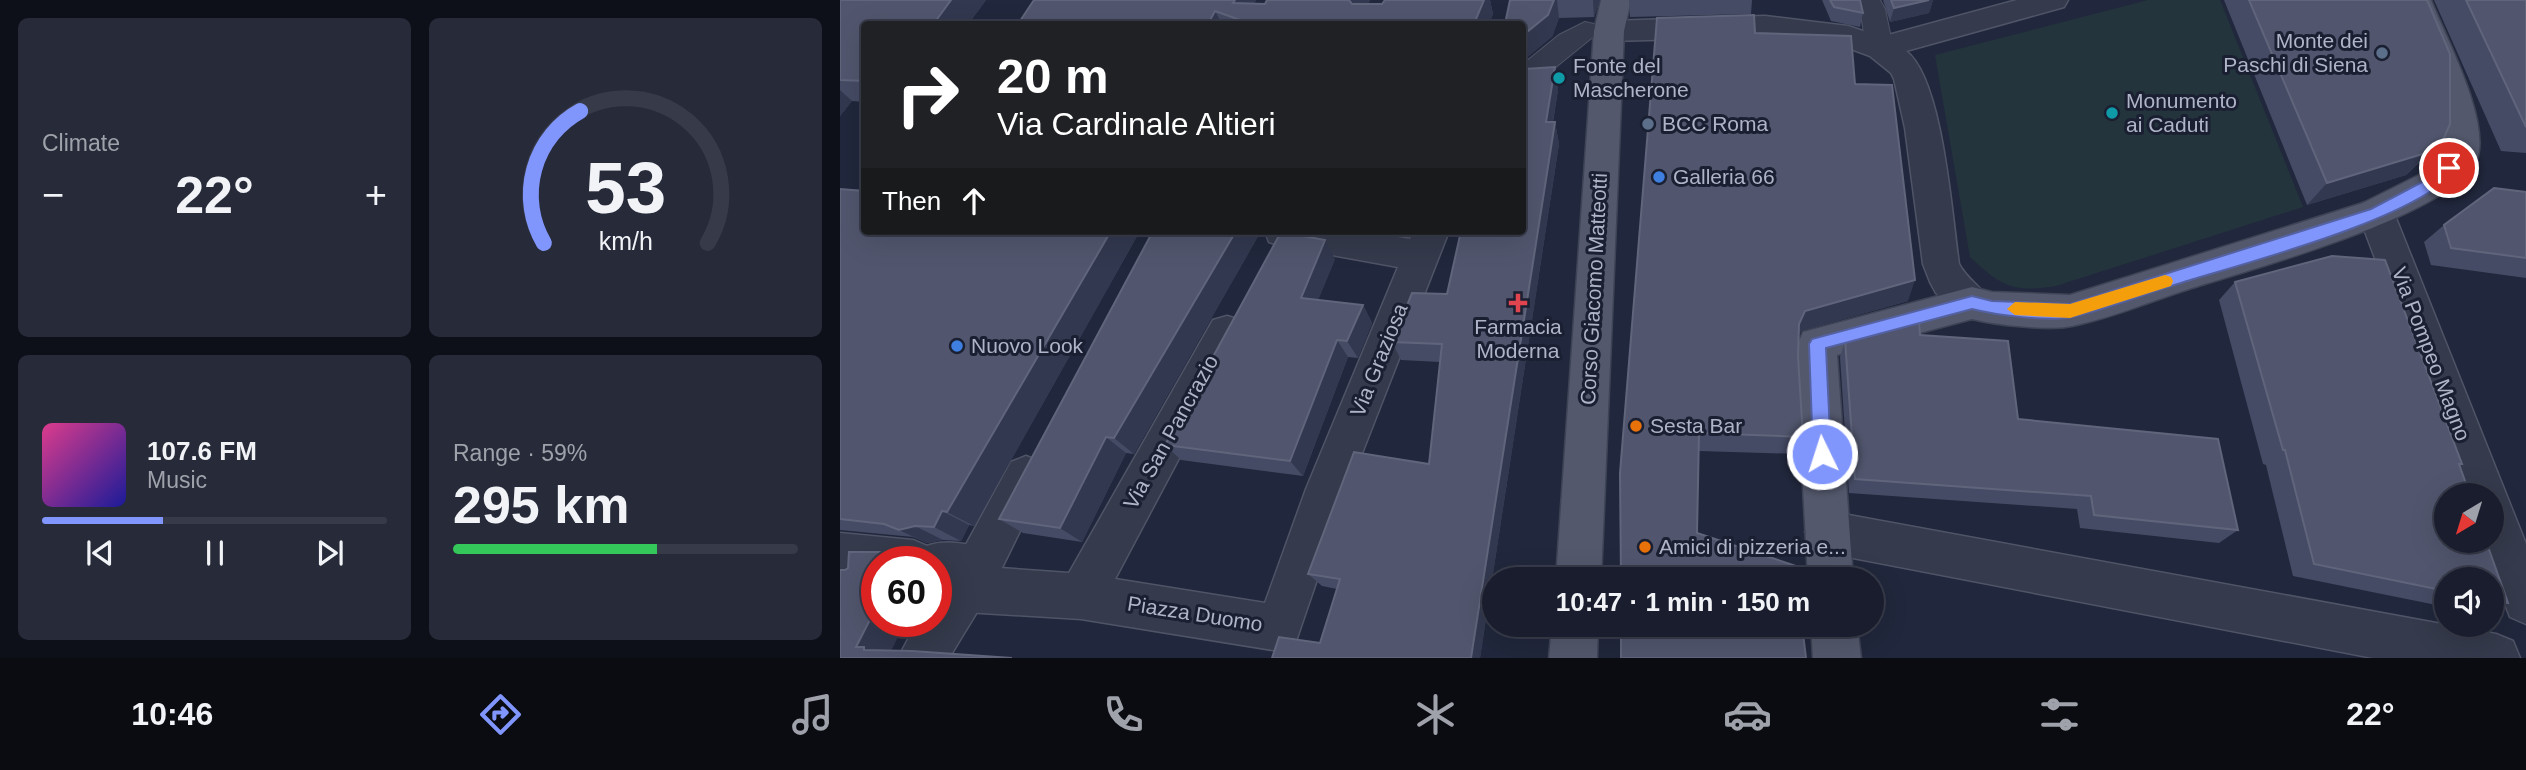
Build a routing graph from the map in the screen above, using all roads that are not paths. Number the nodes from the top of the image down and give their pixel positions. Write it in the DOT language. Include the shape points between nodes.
graph roads {
  1 [pos="1868,0"];
  2 [pos="2053,0"];
  3 [pos="2416,0"];
  4 [pos="1779,13"];
  5 [pos="1603,20"];
  6 [pos="1880,48"];
  7 [pos="1526,77"];
  8 [pos="2376,213"];
  9 [pos="1280,235"];
  10 [pos="1318,235"];
  11 [pos="1426,244"];
  12 [pos="1262,269"];
  13 [pos="1972,303"];
  14 [pos="1242,305"];
  15 [pos="1047,438"];
  16 [pos="2480,483"];
  17 [pos="1327,489"];
  18 [pos="1827,532"];
  19 [pos="2504,544"];
  20 [pos="840,555"];
  21 [pos="861,557"];
  22 [pos="1579,567"];
  23 [pos="1829,567"];
  24 [pos="960,574"];
  25 [pos="1081,596"];
  26 [pos="2526,601"];
  27 [pos="1575,637"];
  28 [pos="1835,637"];
  29 [pos="922,658"];
  30 [pos="1573,658"];
  31 [pos="1837,658"];
  32 [pos="2496,658"];
  1 -- 6 [label="street"];
  2 -- 6 [label="street"];
  3 -- 8 [label="main road" via="2462,118 2461,156 2437,181"];
  4 -- 5 [label="street"];
  4 -- 6 [label="street"];
  5 -- 7 [label="street" via="1568,41"];
  5 -- 22 [label="main road, Corso Giacomo Matteotti"];
  6 -- 13 [label="street" via="1905,66 1916,95 1941,264 1949,282"];
  8 -- 13 [label="main road" via="2070,311"];
  8 -- 16 [label="street, Via Pompeo Magno"];
  9 -- 12 [label="street"];
  10 -- 11 [label="street"];
  11 -- 17 [label="street, Via Graziosa"];
  13 -- 18 [label="main road" via="1817,344"];
  14 -- 25 [label="street, Via San Pancrazio"];
  15 -- 24 [label="street"];
  17 -- 25 [label="street, Piazza Duomo" via="1279,628"];
  18 -- 23 [label="main road"];
  18 -- 32 [label="street"];
  19 -- 26 [label="street"];
  20 -- 21 [label="street"];
  24 -- 25 [label="street, Piazza Duomo"];
  24 -- 29 [label="street"];
  27 -- 30 [label="main road"];
  28 -- 31 [label="main road"];
}
